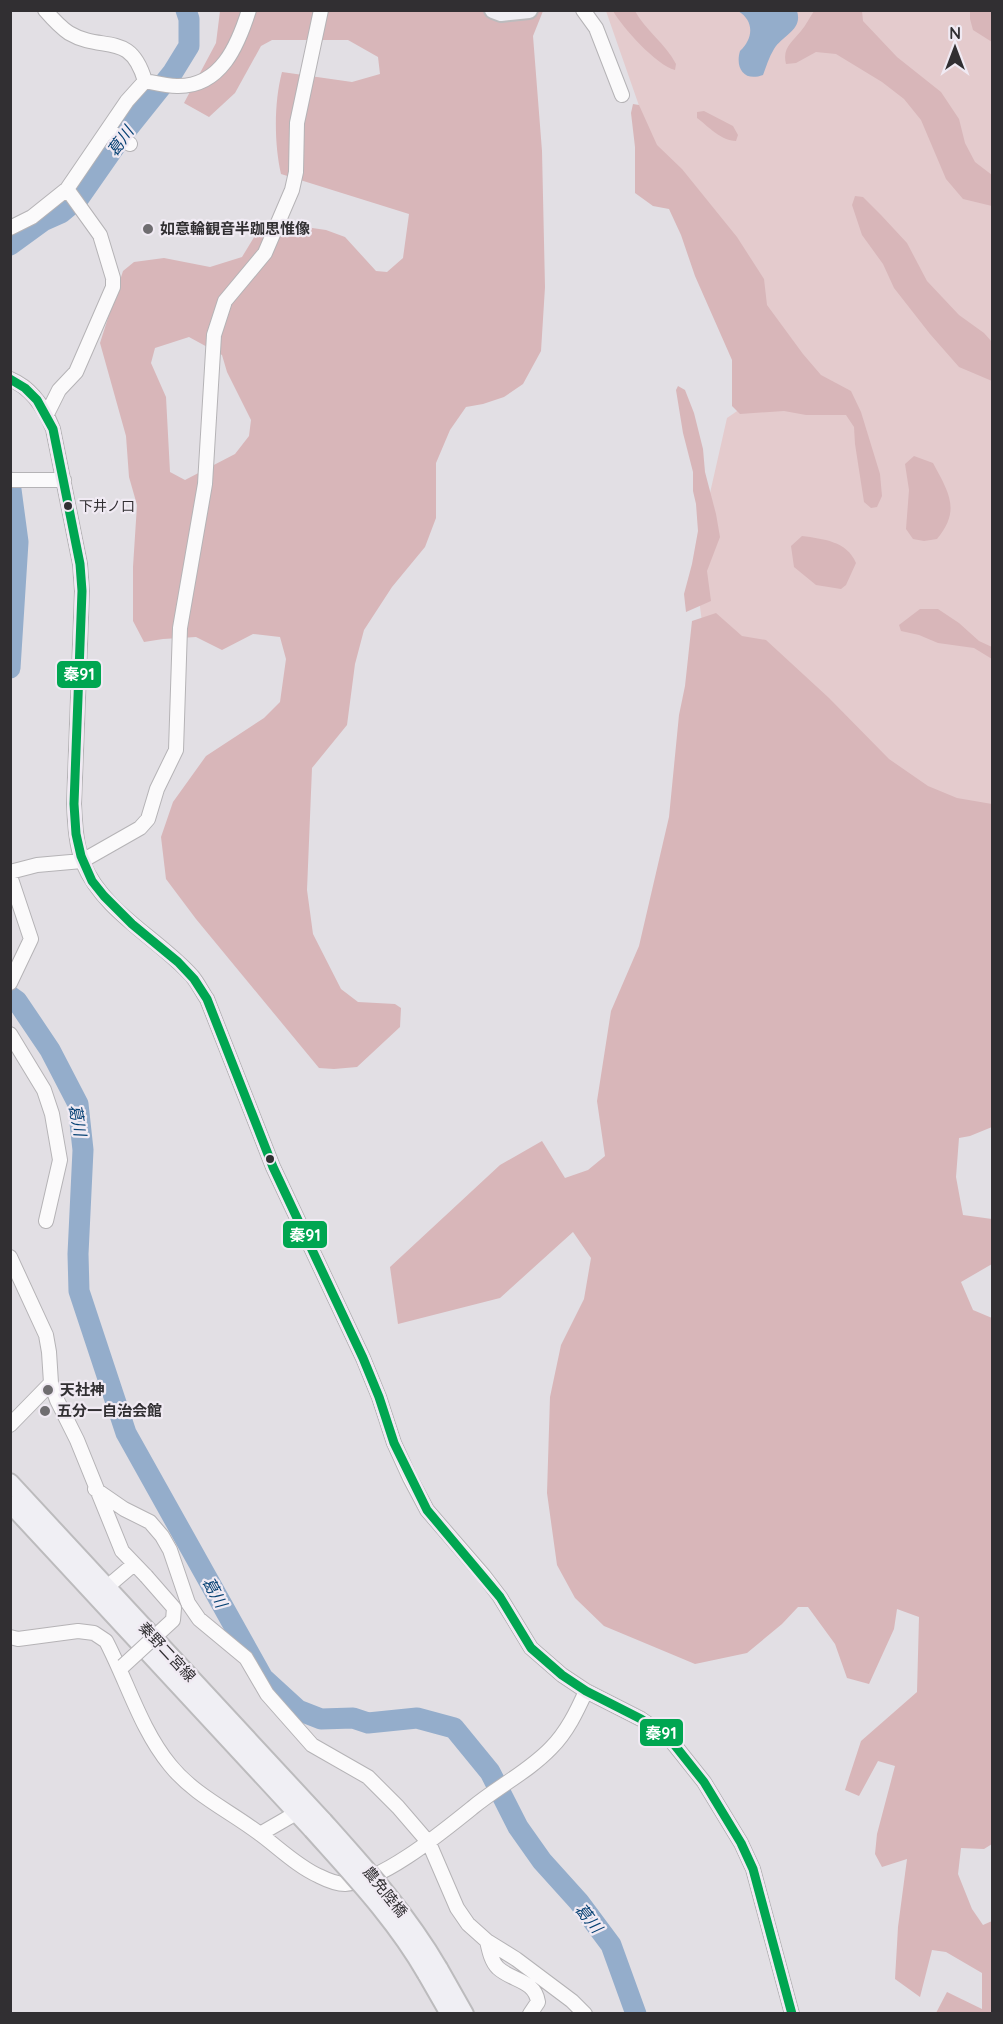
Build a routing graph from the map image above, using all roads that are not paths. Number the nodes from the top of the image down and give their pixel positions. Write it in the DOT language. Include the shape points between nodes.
graph roads {
  1 [pos="45,10"];
  2 [pos="249,10"];
  3 [pos="321,10"];
  4 [pos="493,10"];
  5 [pos="529,10"];
  6 [pos="583,10"];
  7 [pos="149,82"];
  8 [pos="622,95"];
  9 [pos="108,130"];
  10 [pos="130,144"];
  11 [pos="68,191"];
  12 [pos="10,228"];
  13 [pos="10,379"];
  14 [pos="47,414"];
  15 [pos="16,480"];
  16 [pos="64,480"];
  17 [pos="82,861"];
  18 [pos="10,874"];
  19 [pos="11,982"];
  20 [pos="10,1034"];
  21 [pos="46,1221"];
  22 [pos="10,1257"];
  23 [pos="51,1383"];
  24 [pos="10,1425"];
  25 [pos="10,1482"];
  26 [pos="95,1489"];
  27 [pos="10,1504"];
  28 [pos="134,1565"];
  29 [pos="107,1587"];
  30 [pos="10,1637"];
  31 [pos="122,1667"];
  32 [pos="586,1691"];
  33 [pos="303,1809"];
  34 [pos="318,1826"];
  35 [pos="260,1834"];
  36 [pos="429,1843"];
  37 [pos="487,1941"];
  38 [pos="433,1971"];
  39 [pos="449,2013"];
  40 [pos="465,2013"];
  41 [pos="530,2013"];
  42 [pos="585,2013"];
  43 [pos="792,2013"];
  1 -- 7 [label="street" via="68,32 121,46 138,62"];
  2 -- 7 [label="street" via="238,44 208,78 189,85"];
  3 -- 17 [label="street" via="297,123 297,172 292,190 265,253 225,301 214,335 205,484 180,628 176,750 148,819 140,828"];
  4 -- 5 [label="main road"];
  6 -- 8 [label="street" via="596,28"];
  7 -- 9 [label="street" via="127,101"];
  9 -- 10 [label="street"];
  9 -- 11 [label="street"];
  11 -- 12 [label="street"];
  11 -- 14 [label="street" via="100,235 113,287 76,372 59,390"];
  13 -- 14 [label="street" via="36,398"];
  14 -- 16 [label="street"];
  15 -- 16 [label="street"];
  16 -- 17 [label="street" via="82,591 74,804"];
  17 -- 18 [label="street" via="37,865"];
  17 -- 32 [label="street" via="105,898 192,976 207,999 273,1167 363,1358 394,1443 427,1509 500,1597 531,1648"];
  18 -- 19 [label="street" via="31,939"];
  20 -- 21 [label="street" via="44,1090 52,1114 59,1167"];
  22 -- 23 [label="street" via="46,1335"];
  23 -- 24 [label="street"];
  23 -- 26 [label="street"];
  25 -- 29 [label="main road, 秦野二宮線"];
  26 -- 28 [label="street" via="122,1551"];
  26 -- 36 [label="street" via="150,1522 162,1536 188,1603 199,1619 246,1658 267,1694 312,1745 368,1777"];
  27 -- 33 [label="main road, 秦野二宮線"];
  28 -- 29 [label="street"];
  28 -- 31 [label="street, bridge" via="174,1608 173,1620"];
  29 -- 33 [label="main road, 秦野二宮線"];
  30 -- 31 [label="street" via="94,1633 106,1641"];
  31 -- 35 [label="street" via="149,1734 170,1766 195,1789"];
  32 -- 36 [label="street" via="550,1750"];
  32 -- 43 [label="street" via="669,1738 704,1782 753,1869"];
  33 -- 34 [label="main road, 秦野二宮線"];
  33 -- 35 [label="street"];
  34 -- 38 [label="main road, 農免陸橋, bridge"];
  35 -- 36 [label="street" via="318,1876 342,1884 366,1880"];
  36 -- 37 [label="street" via="457,1908"];
  37 -- 41 [label="street" via="498,1968 532,1987 537,1994 538,2002"];
  37 -- 42 [label="street"];
  38 -- 39 [label="main road"];
  38 -- 40 [label="main road"];
}
